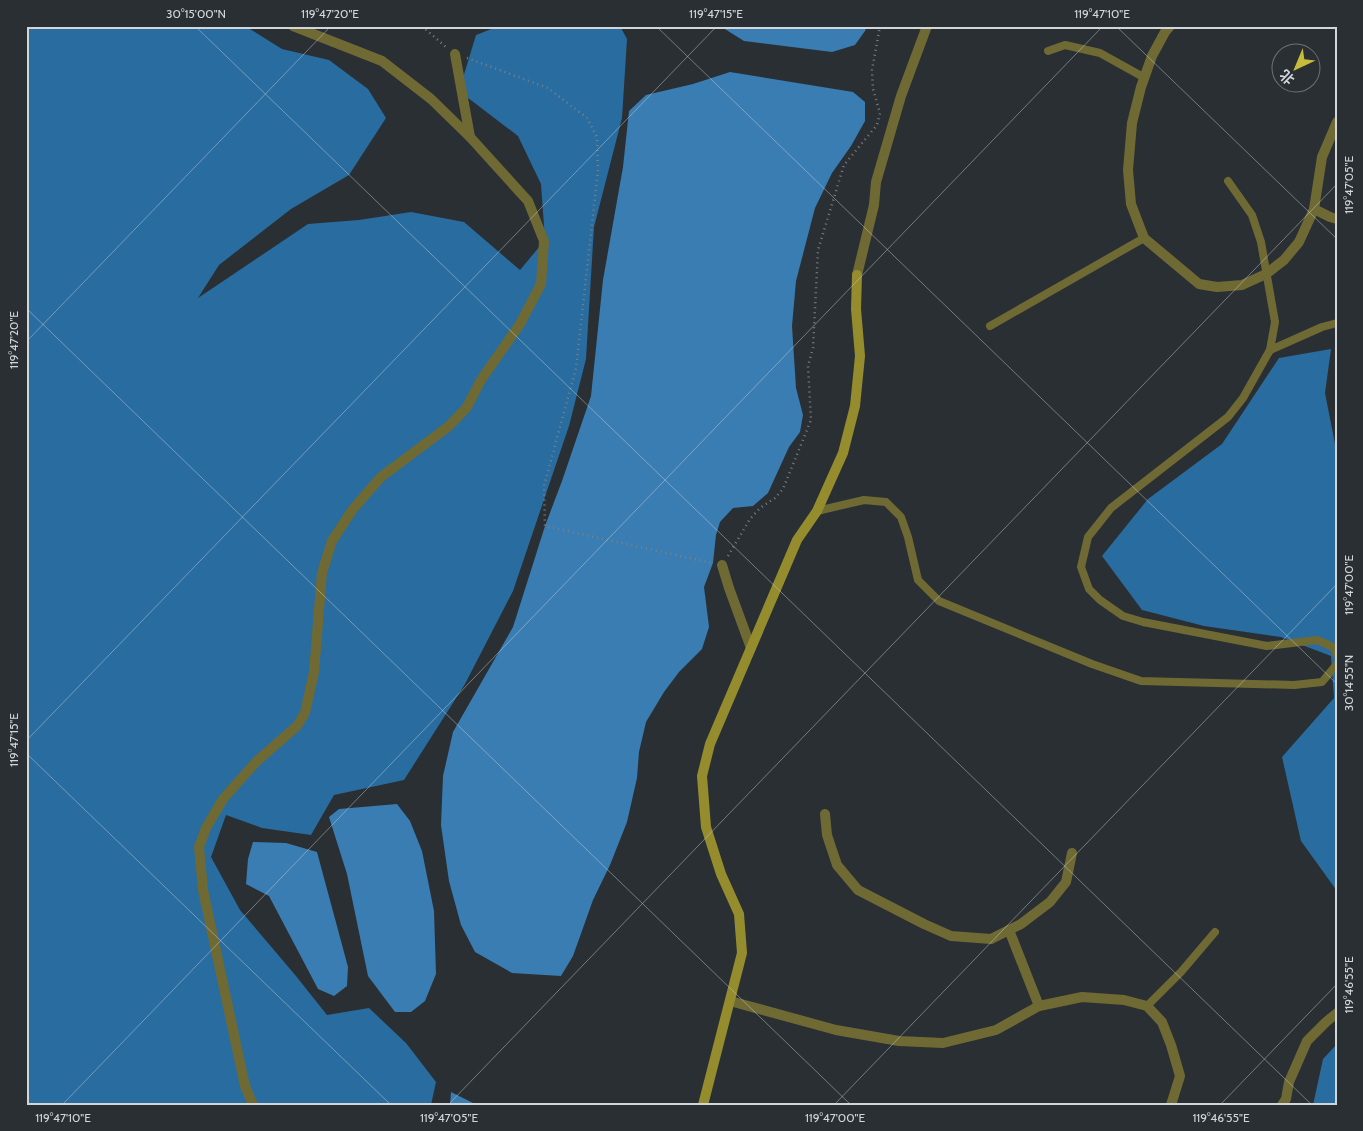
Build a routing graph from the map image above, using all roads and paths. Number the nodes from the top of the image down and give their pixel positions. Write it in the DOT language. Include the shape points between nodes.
graph roads {
  1 [pos="293,26"];
  2 [pos="422,26"];
  3 [pos="880,26"];
  4 [pos="927,26"];
  5 [pos="1170,26"];
  6 [pos="1048,51"];
  7 [pos="455,54"];
  8 [pos="1144,78"];
  9 [pos="1337,122"];
  10 [pos="470,137"];
  11 [pos="1228,181"];
  12 [pos="1314,210"];
  13 [pos="1337,219"];
  14 [pos="1144,238"];
  15 [pos="1266,274"];
  16 [pos="1337,323"];
  17 [pos="990,326"];
  18 [pos="1270,350"];
  19 [pos="817,511"];
  20 [pos="722,565"];
  21 [pos="751,648"];
  22 [pos="1337,655"];
  23 [pos="1337,664"];
  24 [pos="825,814"];
  25 [pos="1072,853"];
  26 [pos="1009,930"];
  27 [pos="1215,932"];
  28 [pos="730,1001"];
  29 [pos="1039,1006"];
  30 [pos="1147,1006"];
  31 [pos="1337,1013"];
  32 [pos="1174,1104"];
  33 [pos="254,1105"];
  34 [pos="703,1105"];
  35 [pos="1282,1105"];
  1 -- 10 [label="street" via="382,61 431,99"];
  2 -- 7 [label="path"];
  3 -- 20 [label="path" via="872,70 873,90 880,112 877,126 844,165 818,250 813,348 808,366 811,420 784,489 750,519"];
  4 -- 19 [label="street" via="901,96 876,182 874,205 857,275 860,356 855,406 843,453"];
  5 -- 8 [label="street" via="1152,56"];
  6 -- 8 [label="lane" via="1065,45 1100,53"];
  7 -- 10 [label="street"];
  7 -- 20 [label="path" via="548,88 587,118 597,138 598,170 576,368 544,486 545,526"];
  8 -- 14 [label="street" via="1132,123 1128,170 1131,204"];
  9 -- 12 [label="street" via="1322,157"];
  10 -- 33 [label="street" via="528,201 544,241 540,284 520,324 481,380 468,407 449,426 381,477 353,509 332,541 322,573 314,672 306,713 297,726 257,761 223,799 199,847 203,890 245,1086"];
  11 -- 15 [label="lane" via="1252,215 1261,242"];
  12 -- 13 [label="street"];
  12 -- 15 [label="street" via="1299,242"];
  14 -- 15 [label="street" via="1199,284 1242,285"];
  14 -- 17 [label="lane"];
  15 -- 18 [label="lane" via="1275,322"];
  16 -- 18 [label="lane"];
  18 -- 22 [label="lane" via="1243,398 1228,417 1110,508 1088,537 1081,567 1089,588 1123,616 1267,646 1317,640 1333,648"];
  19 -- 21 [label="street" via="797,540"];
  19 -- 23 [label="lane" via="864,500 886,502 901,517 918,580 939,601 1141,681 1294,685 1322,682"];
  20 -- 21 [label="street"];
  21 -- 28 [label="street" via="710,744 702,776 706,827 738,914 742,953"];
  24 -- 26 [label="street" via="827,835 837,865 858,890 951,936 991,938"];
  25 -- 26 [label="street" via="1066,882 1050,902"];
  26 -- 29 [label="street"];
  27 -- 30 [label="lane"];
  28 -- 29 [label="street" via="836,1030 899,1041 943,1042 996,1030"];
  28 -- 34 [label="street"];
  29 -- 30 [label="street" via="1082,997 1124,1000"];
  30 -- 32 [label="street" via="1162,1022 1180,1076"];
  31 -- 35 [label="street" via="1307,1041"];
}
